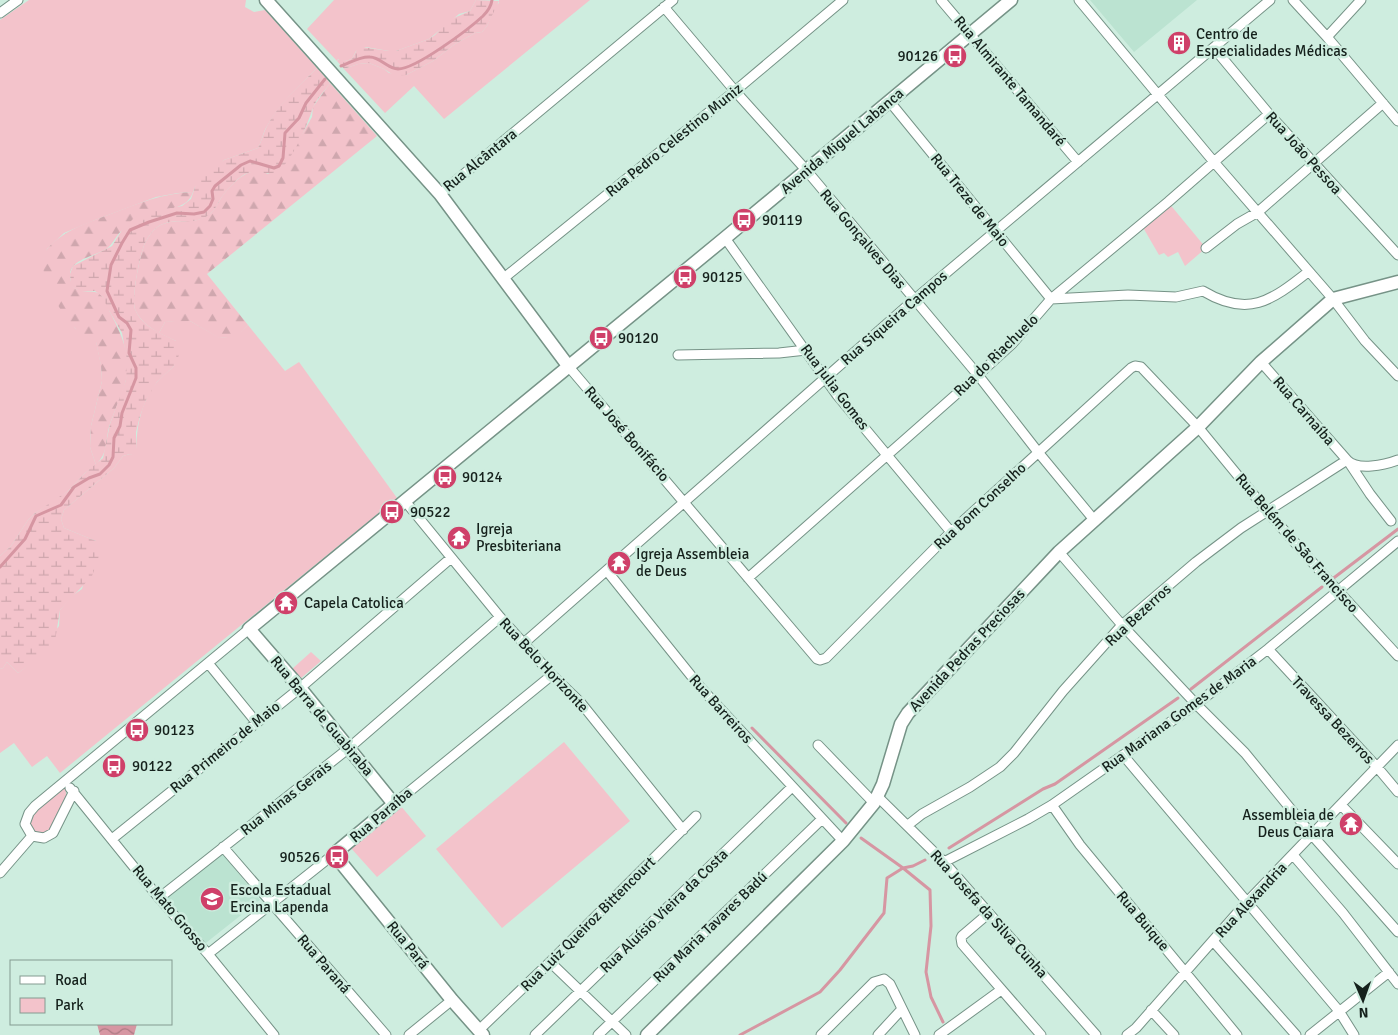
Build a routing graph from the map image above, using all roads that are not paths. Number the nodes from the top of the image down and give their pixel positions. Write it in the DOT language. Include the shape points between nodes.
graph roads {
  1 [pos="18,0"];
  2 [pos="266,0"];
  3 [pos="673,0"];
  4 [pos="843,0"];
  5 [pos="941,0"];
  6 [pos="1011,0"];
  7 [pos="1079,0"];
  8 [pos="1270,0"];
  9 [pos="1293,0"];
  10 [pos="1361,0"];
  11 [pos="664,7"];
  12 [pos="0,12"];
  13 [pos="971,34"];
  14 [pos="1327,37"];
  15 [pos="1214,48"];
  16 [pos="735,91"];
  17 [pos="1158,94"];
  18 [pos="890,102"];
  19 [pos="1383,103"];
  20 [pos="1269,114"];
  21 [pos="1398,121"];
  22 [pos="1078,162"];
  23 [pos="1214,162"];
  24 [pos="1314,164"];
  25 [pos="807,171"];
  26 [pos="440,194"];
  27 [pos="1258,212"];
  28 [pos="995,231"];
  29 [pos="725,238"];
  30 [pos="1206,248"];
  31 [pos="1398,255"];
  32 [pos="1308,272"];
  33 [pos="504,278"];
  34 [pos="1398,282"];
  35 [pos="1051,299"];
  36 [pos="1333,299"];
  37 [pos="914,300"];
  38 [pos="806,350"];
  39 [pos="678,355"];
  40 [pos="1261,362"];
  41 [pos="569,367"];
  42 [pos="1141,367"];
  43 [pos="978,375"];
  44 [pos="1398,376"];
  45 [pos="825,378"];
  46 [pos="1198,427"];
  47 [pos="1038,452"];
  48 [pos="888,455"];
  49 [pos="1398,460"];
  50 [pos="1348,462"];
  51 [pos="405,501"];
  52 [pos="684,501"];
  53 [pos="1267,511"];
  54 [pos="1096,521"];
  55 [pos="1392,521"];
  56 [pos="951,532"];
  57 [pos="1398,541"];
  58 [pos="1059,552"];
  59 [pos="451,558"];
  60 [pos="607,571"];
  61 [pos="748,578"];
  62 [pos="1338,592"];
  63 [pos="500,617"];
  64 [pos="1122,625"];
  65 [pos="249,629"];
  66 [pos="524,644"];
  67 [pos="1268,649"];
  68 [pos="1398,656"];
  69 [pos="826,658"];
  70 [pos="208,663"];
  71 [pos="552,675"];
  72 [pos="300,688"];
  73 [pos="1196,704"];
  74 [pos="256,722"];
  75 [pos="818,745"];
  76 [pos="1398,746"];
  77 [pos="349,748"];
  78 [pos="1123,755"];
  79 [pos="1377,767"];
  80 [pos="65,782"];
  81 [pos="792,787"];
  82 [pos="74,791"];
  83 [pos="1398,792"];
  84 [pos="876,800"];
  85 [pos="394,804"];
  86 [pos="1052,805"];
  87 [pos="1341,805"];
  88 [pos="696,816"];
  89 [pos="822,820"];
  90 [pos="908,825"];
  91 [pos="683,830"];
  92 [pos="1312,835"];
  93 [pos="32,836"];
  94 [pos="112,839"];
  95 [pos="843,841"];
  96 [pos="224,847"];
  97 [pos="334,854"];
  98 [pos="1293,855"];
  99 [pos="944,862"];
  100 [pos="1398,864"];
  101 [pos="0,872"];
  102 [pos="159,898"];
  103 [pos="271,902"];
  104 [pos="1246,903"];
  105 [pos="989,913"];
  106 [pos="1398,932"];
  107 [pos="1213,941"];
  108 [pos="208,954"];
  109 [pos="550,962"];
  110 [pos="1185,971"];
  111 [pos="1389,972"];
  112 [pos="1398,984"];
  113 [pos="1001,990"];
  114 [pos="580,992"];
  115 [pos="452,1000"];
  116 [pos="902,1009"];
  117 [pos="1150,1010"];
  118 [pos="1339,1011"];
  119 [pos="613,1022"];
  120 [pos="481,1033"];
  121 [pos="274,1035"];
  122 [pos="386,1035"];
  123 [pos="409,1035"];
  124 [pos="535,1035"];
  125 [pos="598,1035"];
  126 [pos="626,1035"];
  127 [pos="647,1035"];
  128 [pos="820,1035"];
  129 [pos="878,1035"];
  130 [pos="915,1035"];
  131 [pos="940,1035"];
  132 [pos="1041,1035"];
  133 [pos="1096,1035"];
  134 [pos="1127,1035"];
  135 [pos="1174,1035"];
  136 [pos="1237,1035"];
  137 [pos="1296,1035"];
  138 [pos="1310,1035"];
  139 [pos="1354,1035"];
  1 -- 12 [label="street"];
  2 -- 26 [label="main road, Rua Alcântara"];
  3 -- 11 [label="street, Rua Alcântara"];
  4 -- 16 [label="street, Rua Pedro Celestino Muniz"];
  5 -- 13 [label="street, Rua Almirante Tamandaré"];
  6 -- 13 [label="main road, Avenida Miguel Labanca"];
  7 -- 17 [label="street"];
  8 -- 15 [label="street, Rua Siqueira Campos"];
  9 -- 14 [label="street"];
  10 -- 14 [label="street"];
  11 -- 16 [label="street, Rua Gonçalves Dias"];
  11 -- 26 [label="street, Rua Alcântara"];
  13 -- 18 [label="main road, Avenida Miguel Labanca"];
  13 -- 22 [label="street, Rua Almirante Tamandaré"];
  14 -- 19 [label="street"];
  15 -- 17 [label="street, Rua Siqueira Campos"];
  15 -- 20 [label="street, Rua João Pessoa"];
  16 -- 25 [label="street, Rua Gonçalves Dias"];
  16 -- 33 [label="street, Rua Pedro Celestino Muniz"];
  17 -- 22 [label="street, Rua Siqueira Campos"];
  17 -- 23 [label="street"];
  18 -- 25 [label="main road, Avenida Miguel Labanca"];
  18 -- 28 [label="street, Rua Treze de Maio"];
  19 -- 21 [label="street"];
  19 -- 24 [label="street"];
  20 -- 23 [label="street, Rua do Riachuelo"];
  20 -- 24 [label="street, Rua João Pessoa"];
  22 -- 28 [label="street, Rua Siqueira Campos"];
  23 -- 27 [label="street"];
  23 -- 35 [label="street, Rua do Riachuelo"];
  24 -- 27 [label="street"];
  24 -- 31 [label="street, Rua João Pessoa"];
  25 -- 29 [label="main road, Avenida Miguel Labanca"];
  25 -- 37 [label="street, Rua Gonçalves Dias"];
  26 -- 33 [label="main road, Rua José Bonifácio"];
  27 -- 30 [label="street"];
  27 -- 32 [label="street"];
  28 -- 35 [label="street, Rua Treze de Maio"];
  28 -- 37 [label="street, Rua Siqueira Campos"];
  29 -- 38 [label="street, Rua julia Gomes"];
  29 -- 41 [label="main road, Avenida Miguel Labanca"];
  32 -- 35 [label="street" via="1273,298 1242,305 1229,304 1203,291 1176,298 1128,295"];
  32 -- 36 [label="street"];
  33 -- 41 [label="main road, Rua José Bonifácio"];
  34 -- 36 [label="main road"];
  35 -- 43 [label="street, Rua do Riachuelo" via="1012,344"];
  36 -- 40 [label="main road, Avenida Pedras Preciosas"];
  36 -- 44 [label="street" via="1365,341"];
  37 -- 43 [label="street, Rua Gonçalves Dias"];
  37 -- 45 [label="street, Rua Siqueira Campos"];
  38 -- 39 [label="street"];
  38 -- 45 [label="street, Rua julia Gomes"];
  40 -- 46 [label="main road, Avenida Pedras Preciosas"];
  40 -- 50 [label="street, Rua Carnaíba"];
  41 -- 51 [label="main road, Avenida Miguel Labanca"];
  41 -- 52 [label="street, Rua José Bonifácio"];
  42 -- 46 [label="street, Rua Belém de São Francisco"];
  42 -- 47 [label="street, Rua Bom Conselho" via="1131,368"];
  43 -- 47 [label="street, Rua Gonçalves Dias"];
  43 -- 48 [label="street, Rua do Riachuelo"];
  45 -- 48 [label="street, Rua julia Gomes"];
  45 -- 52 [label="street, Rua Siqueira Campos"];
  46 -- 53 [label="street, Rua Belém de São Francisco"];
  46 -- 54 [label="main road, Avenida Pedras Preciosas"];
  47 -- 54 [label="street, Rua Gonçalves Dias"];
  47 -- 56 [label="street, Rua Bom Conselho"];
  48 -- 56 [label="street, Rua julia Gomes"];
  48 -- 61 [label="street, Rua do Riachuelo"];
  49 -- 50 [label="street" via="1368,466"];
  50 -- 53 [label="street, Rua Bezerros"];
  50 -- 55 [label="street, Rua Carnaíba"];
  51 -- 59 [label="street, Rua Belo Horizonte"];
  51 -- 65 [label="main road, Avenida Miguel Labanca"];
  52 -- 60 [label="street, Rua Siqueira Campos"];
  52 -- 61 [label="street, Rua José Bonifácio"];
  53 -- 62 [label="street, Rua Belém de São Francisco"];
  53 -- 64 [label="street, Rua Bezerros" via="1196,562"];
  54 -- 58 [label="main road, Avenida Pedras Preciosas"];
  56 -- 69 [label="street, Rua Bom Conselho"];
  57 -- 62 [label="street, Rua Mariana Gomes de Maria"];
  58 -- 64 [label="street"];
  58 -- 84 [label="main road, Avenida Pedras Preciosas" via="908,713 901,724 884,784"];
  59 -- 63 [label="street, Rua Belo Horizonte"];
  59 -- 72 [label="street, Rua Primeiro de Maio"];
  60 -- 66 [label="street, Rua Siqueira Campos"];
  60 -- 81 [label="street, Rua Barreiros" via="701,688"];
  61 -- 69 [label="street, Rua José Bonifácio" via="817,659"];
  62 -- 67 [label="street, Rua Mariana Gomes de Maria"];
  62 -- 68 [label="street, Rua Belém de São Francisco"];
  63 -- 66 [label="street, Rua Belo Horizonte"];
  63 -- 77 [label="street, Rua Minas Gerais"];
  64 -- 73 [label="street"];
  64 -- 90 [label="street, Rua Bezerros" via="1063,691 1014,754 1000,767"];
  65 -- 70 [label="street, Avenida Miguel Labanca"];
  65 -- 72 [label="main road, Rua Barra de Guabiraba"];
  66 -- 71 [label="street, Rua Belo Horizonte"];
  67 -- 73 [label="street, Rua Mariana Gomes de Maria"];
  67 -- 79 [label="street, Travessa Bezerros"];
  70 -- 74 [label="street"];
  70 -- 80 [label="street, Avenida Miguel Labanca"];
  71 -- 85 [label="street, Rua Paraíba"];
  71 -- 91 [label="street, Rua Belo Horizonte" via="581,703"];
  72 -- 74 [label="street, Rua Primeiro de Maio"];
  72 -- 77 [label="main road, Rua Barra de Guabiraba"];
  73 -- 78 [label="street, Rua Mariana Gomes de Maria"];
  73 -- 92 [label="street" via="1245,753"];
  74 -- 94 [label="street, Rua Primeiro de Maio"];
  75 -- 84 [label="street, Rua Josefa da Silva Cunha"];
  76 -- 79 [label="street, Rua Alexandria"];
  77 -- 85 [label="main road, Rua Barra de Guabiraba"];
  77 -- 96 [label="street, Rua Minas Gerais"];
  78 -- 86 [label="street, Rua Mariana Gomes de Maria"];
  78 -- 104 [label="street"];
  79 -- 83 [label="street, Travessa Bezerros"];
  79 -- 87 [label="street, Rua Alexandria"];
  80 -- 82 [label="street, Rua Mato Grosso"];
  80 -- 93 [label="street, Avenida Miguel Labanca" via="29,814 25,824"];
  81 -- 89 [label="street, Rua Barreiros"];
  81 -- 114 [label="street, Rua Aluísio Vieira da Costa"];
  82 -- 93 [label="street" via="53,833 44,838"];
  82 -- 94 [label="street, Rua Mato Grosso"];
  84 -- 90 [label="street, Rua Josefa da Silva Cunha"];
  84 -- 95 [label="main road, Avenida Pedras Preciosas"];
  85 -- 97 [label="main road, Rua Paraíba"];
  86 -- 99 [label="street, Rua Mariana Gomes de Maria"];
  86 -- 110 [label="street, Rua Buique"];
  87 -- 92 [label="street, Rua Alexandria"];
  87 -- 100 [label="street"];
  88 -- 91 [label="street, Rua Luiz Queiroz Bittencourt"];
  89 -- 95 [label="street, Rua Barreiros"];
  89 -- 119 [label="street, Rua Maria Tavares Badú"];
  90 -- 99 [label="street, Rua Josefa da Silva Cunha"];
  91 -- 109 [label="street, Rua Luiz Queiroz Bittencourt"];
  92 -- 98 [label="street, Rua Alexandria"];
  92 -- 106 [label="street"];
  93 -- 101 [label="street"];
  94 -- 102 [label="street, Rua Mato Grosso"];
  95 -- 127 [label="main road, Avenida Pedras Preciosas"];
  96 -- 102 [label="street, Rua Minas Gerais"];
  96 -- 103 [label="street, Rua Paraná"];
  97 -- 103 [label="street, Rua Paraíba"];
  97 -- 115 [label="main road, Rua Pará"];
  98 -- 104 [label="street, Rua Alexandria"];
  98 -- 111 [label="street"];
  99 -- 105 [label="street, Rua Josefa da Silva Cunha"];
  102 -- 108 [label="street, Rua Mato Grosso"];
  103 -- 108 [label="street, Rua Paraíba"];
  103 -- 122 [label="street, Rua Paraná"];
  104 -- 107 [label="street, Rua Alexandria"];
  104 -- 118 [label="street"];
  105 -- 113 [label="street" via="962,936 961,941"];
  105 -- 133 [label="street, Rua Josefa da Silva Cunha"];
  107 -- 110 [label="street, Rua Alexandria"];
  107 -- 137 [label="street"];
  108 -- 121 [label="street, Rua Mato Grosso"];
  109 -- 114 [label="street"];
  109 -- 120 [label="street, Rua Luiz Queiroz Bittencourt"];
  110 -- 117 [label="street, Rua Alexandria"];
  110 -- 136 [label="street, Rua Buique"];
  111 -- 112 [label="street"];
  111 -- 118 [label="street"];
  113 -- 131 [label="street"];
  113 -- 132 [label="street"];
  114 -- 119 [label="street"];
  114 -- 124 [label="street, Rua Aluísio Vieira da Costa"];
  115 -- 120 [label="main road, Rua Pará"];
  115 -- 123 [label="street"];
  116 -- 128 [label="street" via="890,984 884,979 879,980"];
  116 -- 129 [label="street"];
  116 -- 130 [label="street"];
  117 -- 134 [label="street, Rua Alexandria"];
  117 -- 135 [label="street"];
  118 -- 138 [label="street"];
  118 -- 139 [label="street"];
  119 -- 125 [label="street, Rua Maria Tavares Badú"];
  119 -- 126 [label="street"];
}
